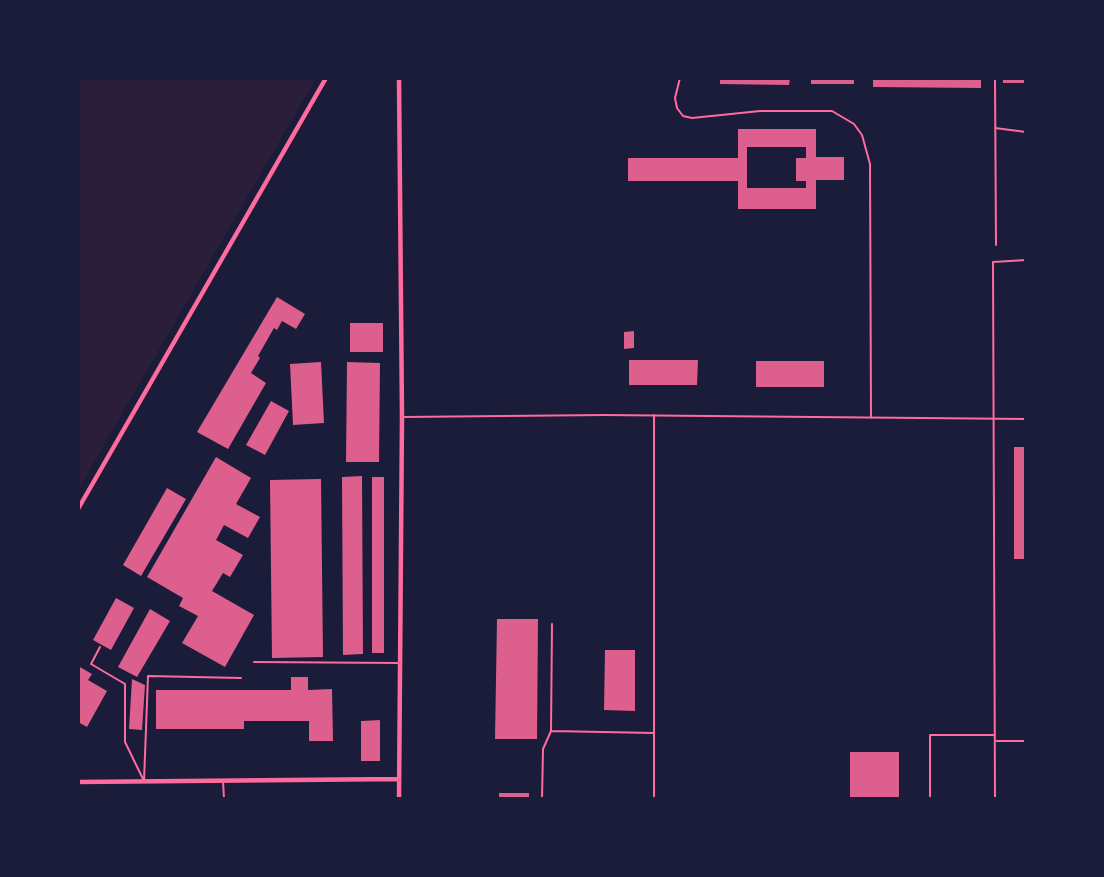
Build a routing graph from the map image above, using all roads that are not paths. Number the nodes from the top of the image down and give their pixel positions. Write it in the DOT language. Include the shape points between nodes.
graph roads {
  1 [pos="326,78"];
  2 [pos="399,78"];
  3 [pos="680,78"];
  4 [pos="995,78"];
  5 [pos="995,128"];
  6 [pos="1026,132"];
  7 [pos="996,245"];
  8 [pos="1026,260"];
  9 [pos="654,415"];
  10 [pos="402,417"];
  11 [pos="871,418"];
  12 [pos="992,419"];
  13 [pos="1026,419"];
  14 [pos="78,509"];
  15 [pos="552,624"];
  16 [pos="100,647"];
  17 [pos="254,662"];
  18 [pos="400,663"];
  19 [pos="241,678"];
  20 [pos="551,731"];
  21 [pos="654,733"];
  22 [pos="995,735"];
  23 [pos="995,741"];
  24 [pos="1026,741"];
  25 [pos="399,779"];
  26 [pos="223,780"];
  27 [pos="144,781"];
  28 [pos="78,782"];
  29 [pos="224,799"];
  30 [pos="399,799"];
  31 [pos="543,799"];
  32 [pos="654,799"];
  33 [pos="930,799"];
  34 [pos="995,799"];
  1 -- 14 [label="street"];
  2 -- 10 [label="street"];
  3 -- 11 [label="lane" via="675,98 683,116 832,111 854,124 862,135 870,164"];
  4 -- 5 [label="lane"];
  5 -- 6 [label="lane"];
  5 -- 7 [label="lane"];
  8 -- 12 [label="lane" via="993,262"];
  9 -- 10 [label="lane"];
  9 -- 11 [label="lane"];
  9 -- 21 [label="lane"];
  10 -- 18 [label="street"];
  11 -- 12 [label="lane"];
  12 -- 13 [label="lane"];
  12 -- 22 [label="lane"];
  15 -- 20 [label="lane"];
  16 -- 27 [label="lane" via="91,664 125,684 125,742"];
  17 -- 18 [label="lane"];
  18 -- 25 [label="street"];
  19 -- 27 [label="lane" via="148,676"];
  20 -- 21 [label="lane"];
  20 -- 31 [label="lane" via="543,750"];
  21 -- 32 [label="lane"];
  22 -- 23 [label="lane"];
  22 -- 33 [label="lane" via="930,735"];
  23 -- 24 [label="lane"];
  23 -- 34 [label="lane"];
  25 -- 26 [label="street"];
  25 -- 30 [label="street"];
  26 -- 27 [label="street"];
  26 -- 29 [label="lane"];
  27 -- 28 [label="street"];
}
